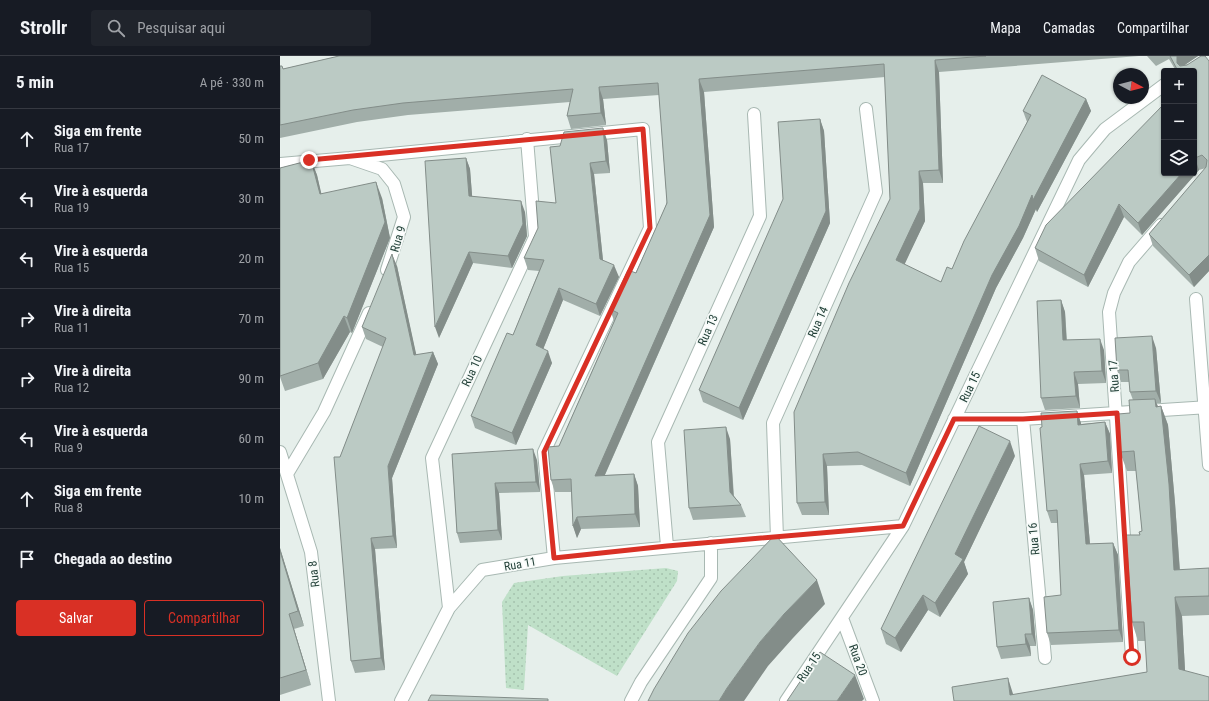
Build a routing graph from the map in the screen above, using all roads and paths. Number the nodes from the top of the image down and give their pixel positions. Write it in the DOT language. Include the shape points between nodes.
graph roads {
  1 [pos="1161,88"];
  2 [pos="866,109"];
  3 [pos="754,114"];
  4 [pos="527,139"];
  5 [pos="350,158"];
  6 [pos="280,164"];
  7 [pos="1170,215"];
  8 [pos="382,282"];
  9 [pos="1196,299"];
  10 [pos="373,304"];
  11 [pos="1207,407"];
  12 [pos="1117,413"];
  13 [pos="954,419"];
  14 [pos="1023,419"];
  15 [pos="280,452"];
  16 [pos="1209,465"];
  17 [pos="287,474"];
  18 [pos="903,526"];
  19 [pos="777,538"];
  20 [pos="711,543"];
  21 [pos="667,546"];
  22 [pos="554,558"];
  23 [pos="449,608"];
  24 [pos="842,618"];
  25 [pos="1132,657"];
  26 [pos="1045,658"];
  27 [pos="329,701"];
  28 [pos="401,701"];
  29 [pos="631,701"];
  30 [pos="786,701"];
  31 [pos="874,701"];
  1 -- 13 [label="street, Rua 15" via="1105,129 1079,160"];
  2 -- 19 [label="street, Rua 14" via="876,192 774,423"];
  3 -- 21 [label="street, Rua 13" via="760,216 658,442"];
  4 -- 5 [label="street"];
  4 -- 22 [label="street" via="643,129 650,228 544,452"];
  4 -- 23 [label="street, Rua 10" via="535,237 432,458"];
  5 -- 6 [label="street"];
  5 -- 8 [label="street, Rua 9" via="382,169 394,184 404,217"];
  7 -- 12 [label="street, Rua 17" via="1129,262 1114,293 1110,312"];
  9 -- 11 [label="street"];
  10 -- 17 [label="street" via="324,412"];
  11 -- 12 [label="street"];
  11 -- 16 [label="street"];
  12 -- 14 [label="street"];
  12 -- 25 [label="street, Rua 17"];
  13 -- 14 [label="street"];
  13 -- 18 [label="street, Rua 15"];
  14 -- 26 [label="street, Rua 16"];
  15 -- 17 [label="street, Rua 8"];
  17 -- 27 [label="street, Rua 8" via="311,552"];
  18 -- 19 [label="street, Rua 11"];
  18 -- 24 [label="street, Rua 15"];
  19 -- 20 [label="street, Rua 11"];
  20 -- 21 [label="street, Rua 11"];
  20 -- 29 [label="street" via="712,578 641,682"];
  21 -- 22 [label="street, Rua 11"];
  22 -- 23 [label="street, Rua 11" via="482,570"];
  23 -- 28 [label="street, Rua 11"];
  24 -- 30 [label="street, Rua 15"];
  24 -- 31 [label="street, Rua 20"];
}
